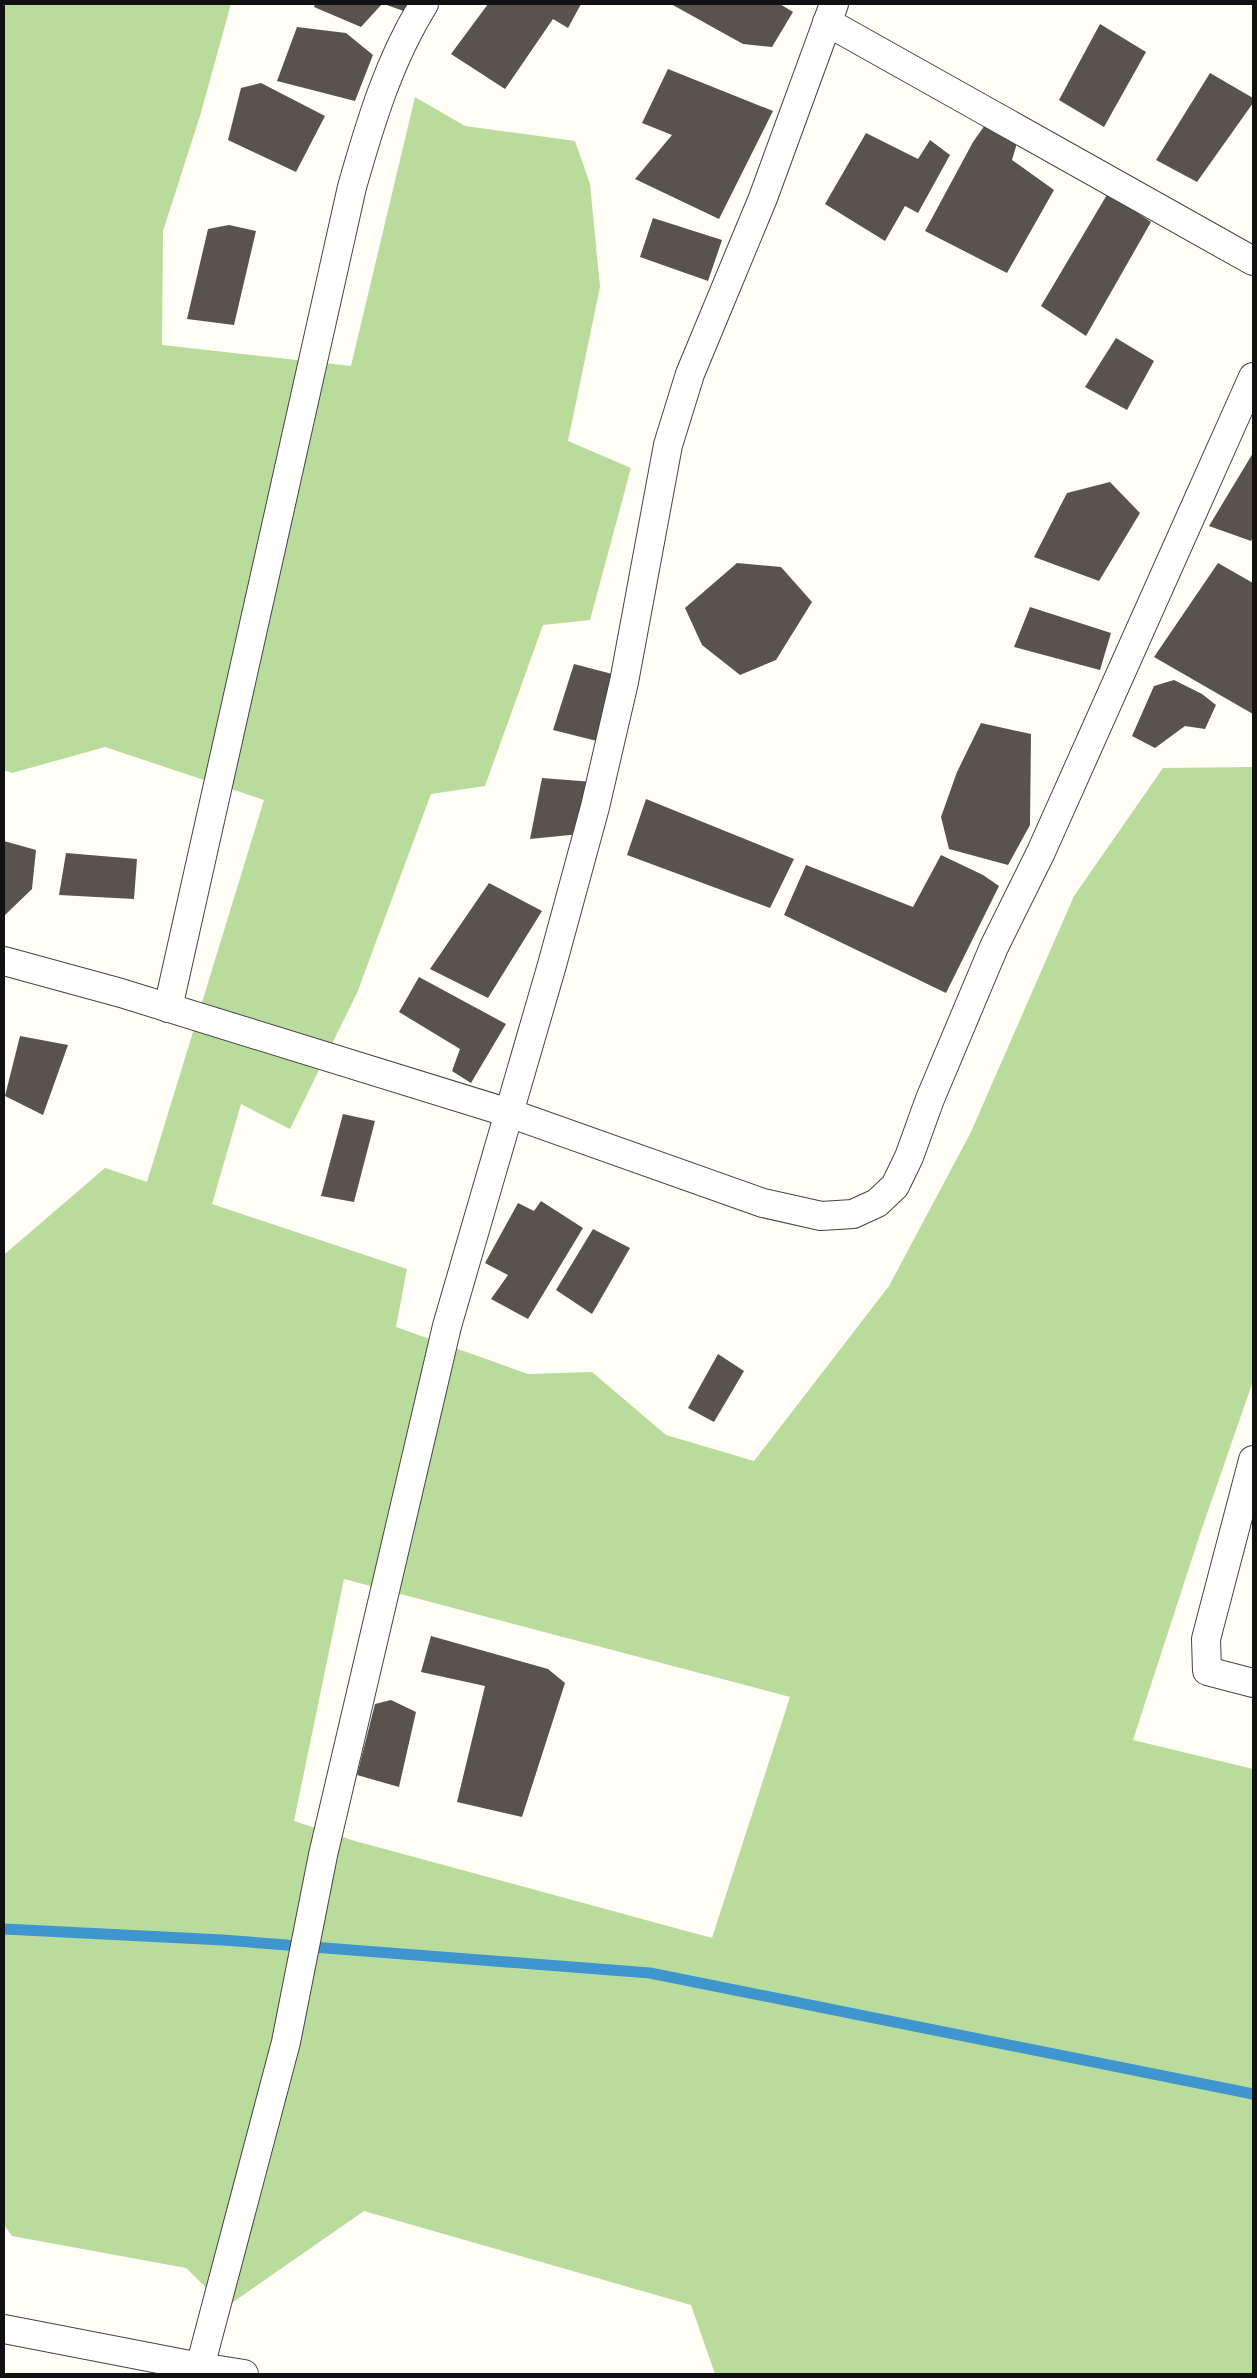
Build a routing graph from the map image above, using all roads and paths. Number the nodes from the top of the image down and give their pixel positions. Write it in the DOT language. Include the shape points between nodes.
graph roads {
  1 [pos="424,4"];
  2 [pos="831,13"];
  3 [pos="1253,261"];
  4 [pos="1253,377"];
  5 [pos="4,961"];
  6 [pos="168,1008"];
  7 [pos="509,1113"];
  8 [pos="1253,1460"];
  9 [pos="1253,1683"];
  10 [pos="4,2329"];
  11 [pos="199,2370"];
  12 [pos="244,2374"];
  1 -- 6 [label="street" via="390,71 370,124 352,187"];
  2 -- 3 [label="street"];
  2 -- 7 [label="street" via="763,198 690,374 668,445 624,682 595,807"];
  4 -- 7 [label="street" via="1041,852 994,947 909,1157 894,1186 877,1203 853,1214 821,1216 773,1205"];
  5 -- 6 [label="street"];
  6 -- 7 [label="street"];
  7 -- 11 [label="street" via="447,1326 323,1854 286,2042"];
  8 -- 9 [label="street" via="1206,1639 1205,1658 1207,1671"];
  10 -- 11 [label="street"];
  11 -- 12 [label="street"];
}
